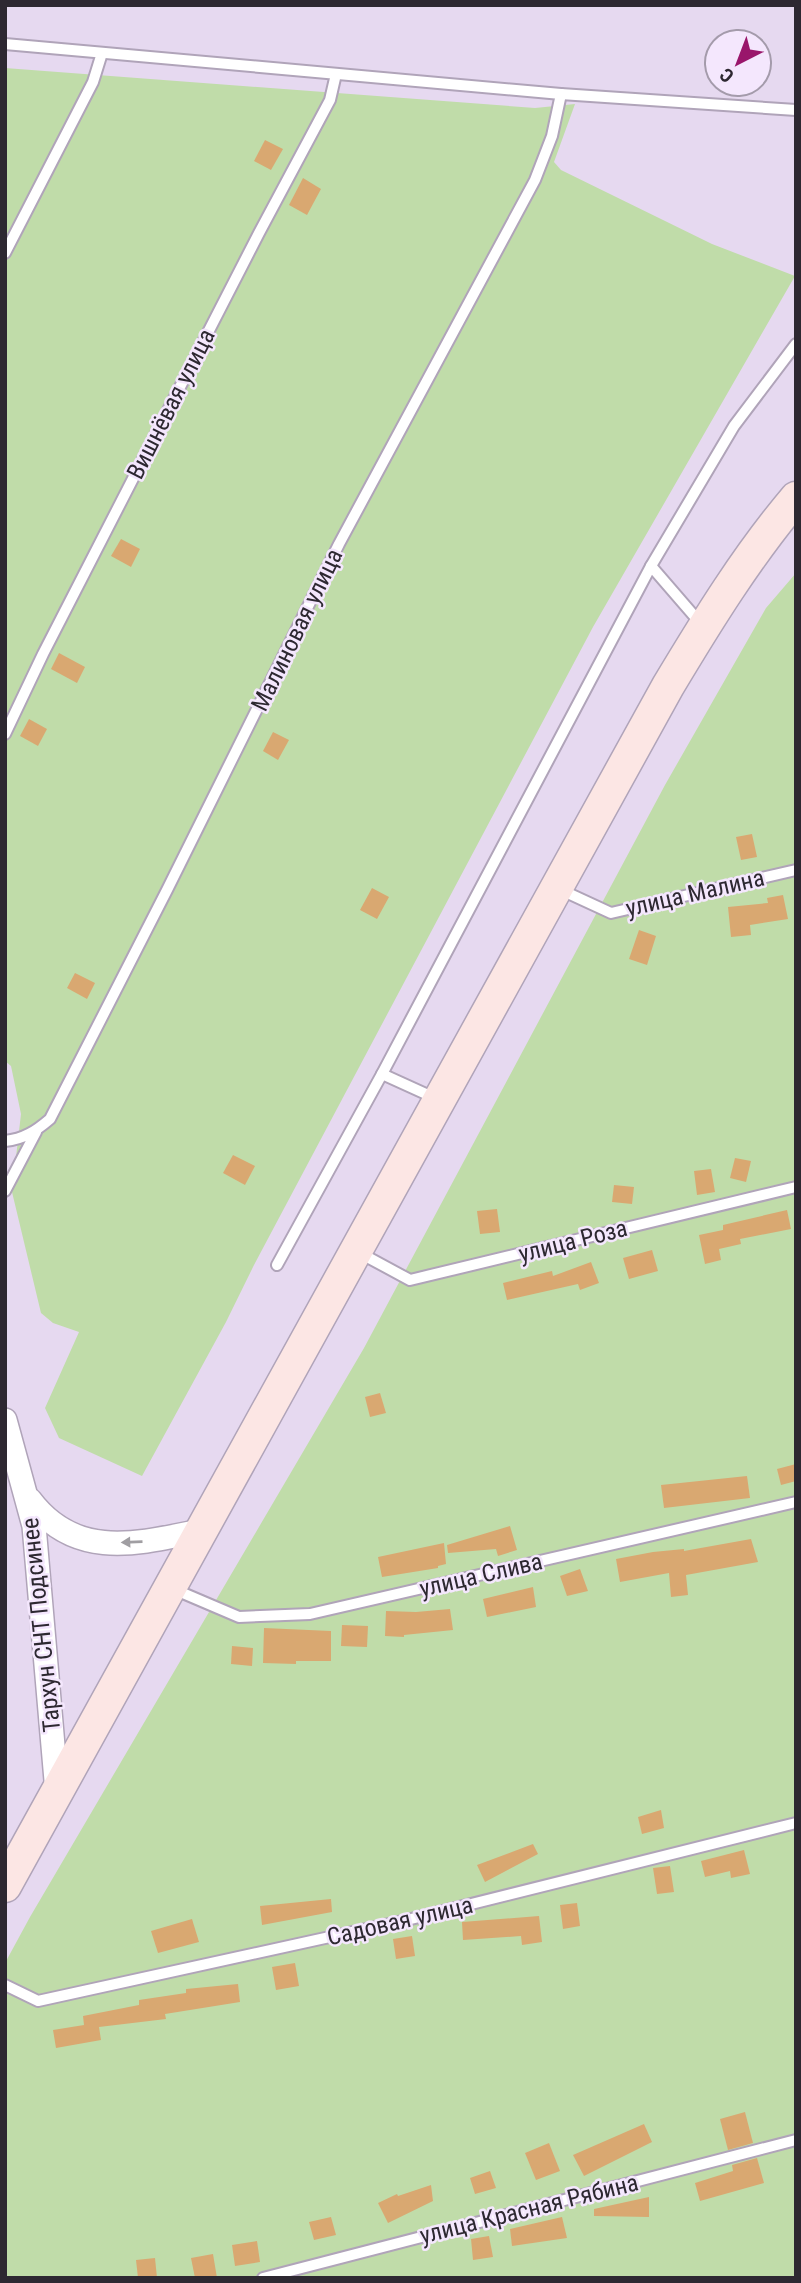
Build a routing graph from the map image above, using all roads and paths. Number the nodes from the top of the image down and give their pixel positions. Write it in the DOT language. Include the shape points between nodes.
graph roads {
  1 [pos="5,44"];
  2 [pos="102,53"];
  3 [pos="336,74"];
  4 [pos="561,94"];
  5 [pos="796,110"];
  6 [pos="5,253"];
  7 [pos="796,344"];
  8 [pos="796,498"];
  9 [pos="651,566"];
  10 [pos="703,627"];
  11 [pos="5,734"];
  12 [pos="796,870"];
  13 [pos="556,888"];
  14 [pos="382,1074"];
  15 [pos="439,1100"];
  16 [pos="36,1132"];
  17 [pos="5,1141"];
  18 [pos="796,1186"];
  19 [pos="5,1191"];
  20 [pos="356,1251"];
  21 [pos="277,1265"];
  22 [pos="7,1432"];
  23 [pos="25,1494"];
  24 [pos="796,1502"];
  25 [pos="200,1531"];
  26 [pos="169,1587"];
  27 [pos="57,1792"];
  28 [pos="796,1823"];
  29 [pos="5,1886"];
  30 [pos="5,1985"];
  31 [pos="796,2140"];
  32 [pos="262,2278"];
  1 -- 2 [label="lane"];
  2 -- 3 [label="lane"];
  2 -- 6 [label="lane" via="93,82"];
  3 -- 4 [label="lane"];
  3 -- 11 [label="lane, Вишнёвая улица" via="330,100"];
  4 -- 5 [label="lane"];
  4 -- 16 [label="lane, Малиновая улица" via="552,136 535,180 339,544 50,1119"];
  7 -- 9 [label="lane" via="734,426"];
  8 -- 10 [label="main road"];
  9 -- 10 [label="lane"];
  9 -- 14 [label="lane"];
  10 -- 13 [label="main road"];
  12 -- 13 [label="lane, улица Малина" via="611,913"];
  13 -- 15 [label="main road"];
  14 -- 15 [label="lane"];
  14 -- 21 [label="lane"];
  15 -- 20 [label="main road"];
  16 -- 17 [label="lane"];
  16 -- 19 [label="lane, Малиновая улица"];
  18 -- 20 [label="lane, улица Роза" via="410,1280"];
  20 -- 25 [label="main road"];
  22 -- 23 [label="street, Тархун СНТ Подсинее"];
  25 -- 23 [label="street, one-way" via="147,1541 101,1543 68,1535 43,1517"];
  23 -- 27 [label="street, Тархун СНТ Подсинее" via="34,1526"];
  24 -- 26 [label="lane, улица Слива" via="310,1614 239,1617"];
  25 -- 26 [label="main road"];
  26 -- 27 [label="main road"];
  27 -- 29 [label="main road"];
  28 -- 30 [label="lane, Садовая улица" via="407,1920 38,2001"];
  31 -- 32 [label="lane, улица Красная Рябина"];
}
